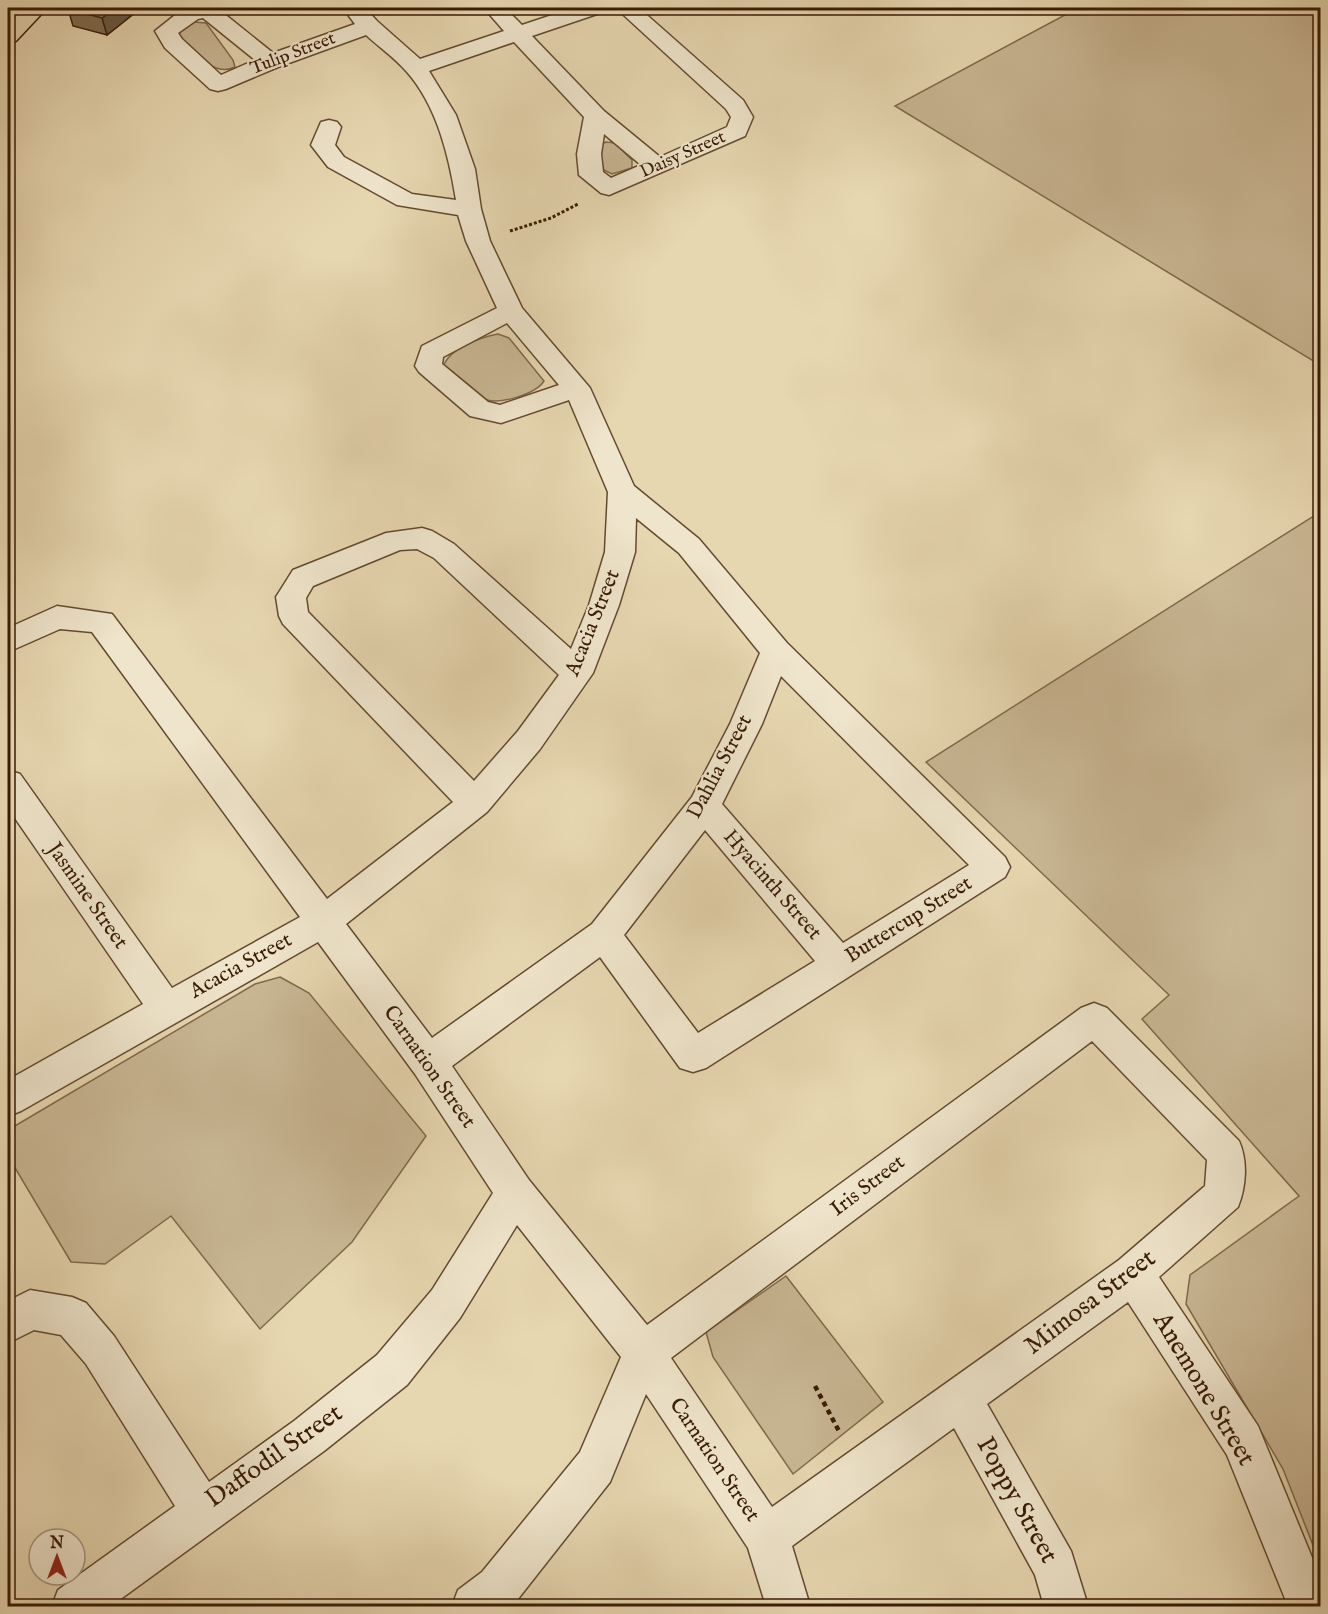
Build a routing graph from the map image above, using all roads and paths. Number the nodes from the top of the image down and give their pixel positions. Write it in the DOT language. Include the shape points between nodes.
graph roads {
  1 [pos="36,8"];
  2 [pos="354,8"];
  3 [pos="494,8"];
  4 [pos="592,8"];
  5 [pos="627,8"];
  6 [pos="369,26"];
  7 [pos="519,34"];
  8 [pos="8,36"];
  9 [pos="270,62"];
  10 [pos="416,68"];
  11 [pos="596,116"];
  12 [pos="329,127"];
  13 [pos="658,167"];
  14 [pos="609,188"];
  15 [pos="469,210"];
  16 [pos="478,241"];
  17 [pos="511,311"];
  18 [pos="577,388"];
  19 [pos="622,492"];
  20 [pos="8,642"];
  21 [pos="776,651"];
  22 [pos="577,673"];
  23 [pos="8,783"];
  24 [pos="475,803"];
  25 [pos="704,806"];
  26 [pos="324,921"];
  27 [pos="604,935"];
  28 [pos="840,965"];
  29 [pos="166,1008"];
  30 [pos="1094,1019"];
  31 [pos="428,1062"];
  32 [pos="8,1099"];
  33 [pos="515,1193"];
  34 [pos="1132,1274"];
  35 [pos="19,1317"];
  36 [pos="643,1353"];
  37 [pos="815,1386"];
  38 [pos="960,1397"];
  39 [pos="859,1471"];
  40 [pos="203,1512"];
  41 [pos="767,1537"];
  42 [pos="492,1600"];
  43 [pos="74,1606"];
  44 [pos="788,1606"];
  45 [pos="1066,1606"];
  46 [pos="1310,1606"];
  1 -- 8 [label="highway"];
  2 -- 6 [label="street, Acacia Street"];
  3 -- 7 [label="street"];
  4 -- 7 [label="street"];
  5 -- 13 [label="street, Daisy Street" via="735,105 742,117 738,131"];
  6 -- 9 [label="street, Tulip Street"];
  6 -- 10 [label="street, Acacia Street"];
  7 -- 10 [label="street"];
  7 -- 11 [label="street"];
  9 -- 9 [label="street, Tulip Street" via="218,84 172,43 166,31 192,13 208,12"];
  10 -- 15 [label="street, Acacia Street" via="445,115 463,169"];
  11 -- 13 [label="street"];
  11 -- 14 [label="street" via="589,154 591,175"];
  12 -- 15 [label="street" via="323,145 336,162 406,200"];
  13 -- 14 [label="street, Daisy Street"];
  14 -- 16 [label="path" via="551,218"];
  15 -- 16 [label="street, Acacia Street"];
  16 -- 17 [label="street, Acacia Street"];
  17 -- 18 [label="street, Acacia Street"];
  17 -- 18 [label="street" via="431,352 428,366 480,410 501,414"];
  18 -- 19 [label="street, Acacia Street"];
  19 -- 21 [label="street" via="689,546"];
  19 -- 22 [label="street, Acacia Street" via="620,552"];
  20 -- 26 [label="street, Carnation Street" via="57,617 101,622"];
  21 -- 25 [label="street, Dahlia Street" via="746,724"];
  21 -- 28 [label="street, Buttercup Street" via="993,867"];
  22 -- 24 [label="street, Acacia Street" via="529,740"];
  22 -- 24 [label="street" via="444,551 423,538 396,540 303,578 291,597 294,616"];
  23 -- 29 [label="street, Jasmine Street"];
  24 -- 26 [label="street, Acacia Street"];
  25 -- 27 [label="street, Dahlia Street"];
  25 -- 28 [label="street, Hyacinth Street"];
  26 -- 29 [label="street, Acacia Street"];
  26 -- 31 [label="street, Carnation Street"];
  27 -- 28 [label="street, Buttercup Street" via="693,1056"];
  27 -- 31 [label="street, Dahlia Street"];
  29 -- 32 [label="street, Acacia Street"];
  30 -- 34 [label="street, Mimosa Street" via="1226,1154 1224,1194"];
  30 -- 36 [label="street, Iris Street"];
  31 -- 33 [label="street, Carnation Street"];
  33 -- 36 [label="street, Carnation Street"];
  33 -- 40 [label="street, Daffodil Street" via="446,1304 392,1370"];
  34 -- 38 [label="street, Mimosa Street"];
  34 -- 46 [label="street, Anemone Street" via="1243,1441"];
  35 -- 40 [label="street, Daffodil Street" via="72,1317 100,1350"];
  36 -- 41 [label="street, Carnation Street"];
  36 -- 42 [label="street" via="595,1467"];
  37 -- 39 [label="path"];
  38 -- 39 [label="street, Mimosa Street"];
  38 -- 45 [label="street, Poppy Street" via="1055,1567"];
  39 -- 41 [label="street, Mimosa Street"];
  40 -- 43 [label="street"];
  41 -- 44 [label="street, Carnation Street"];
}
